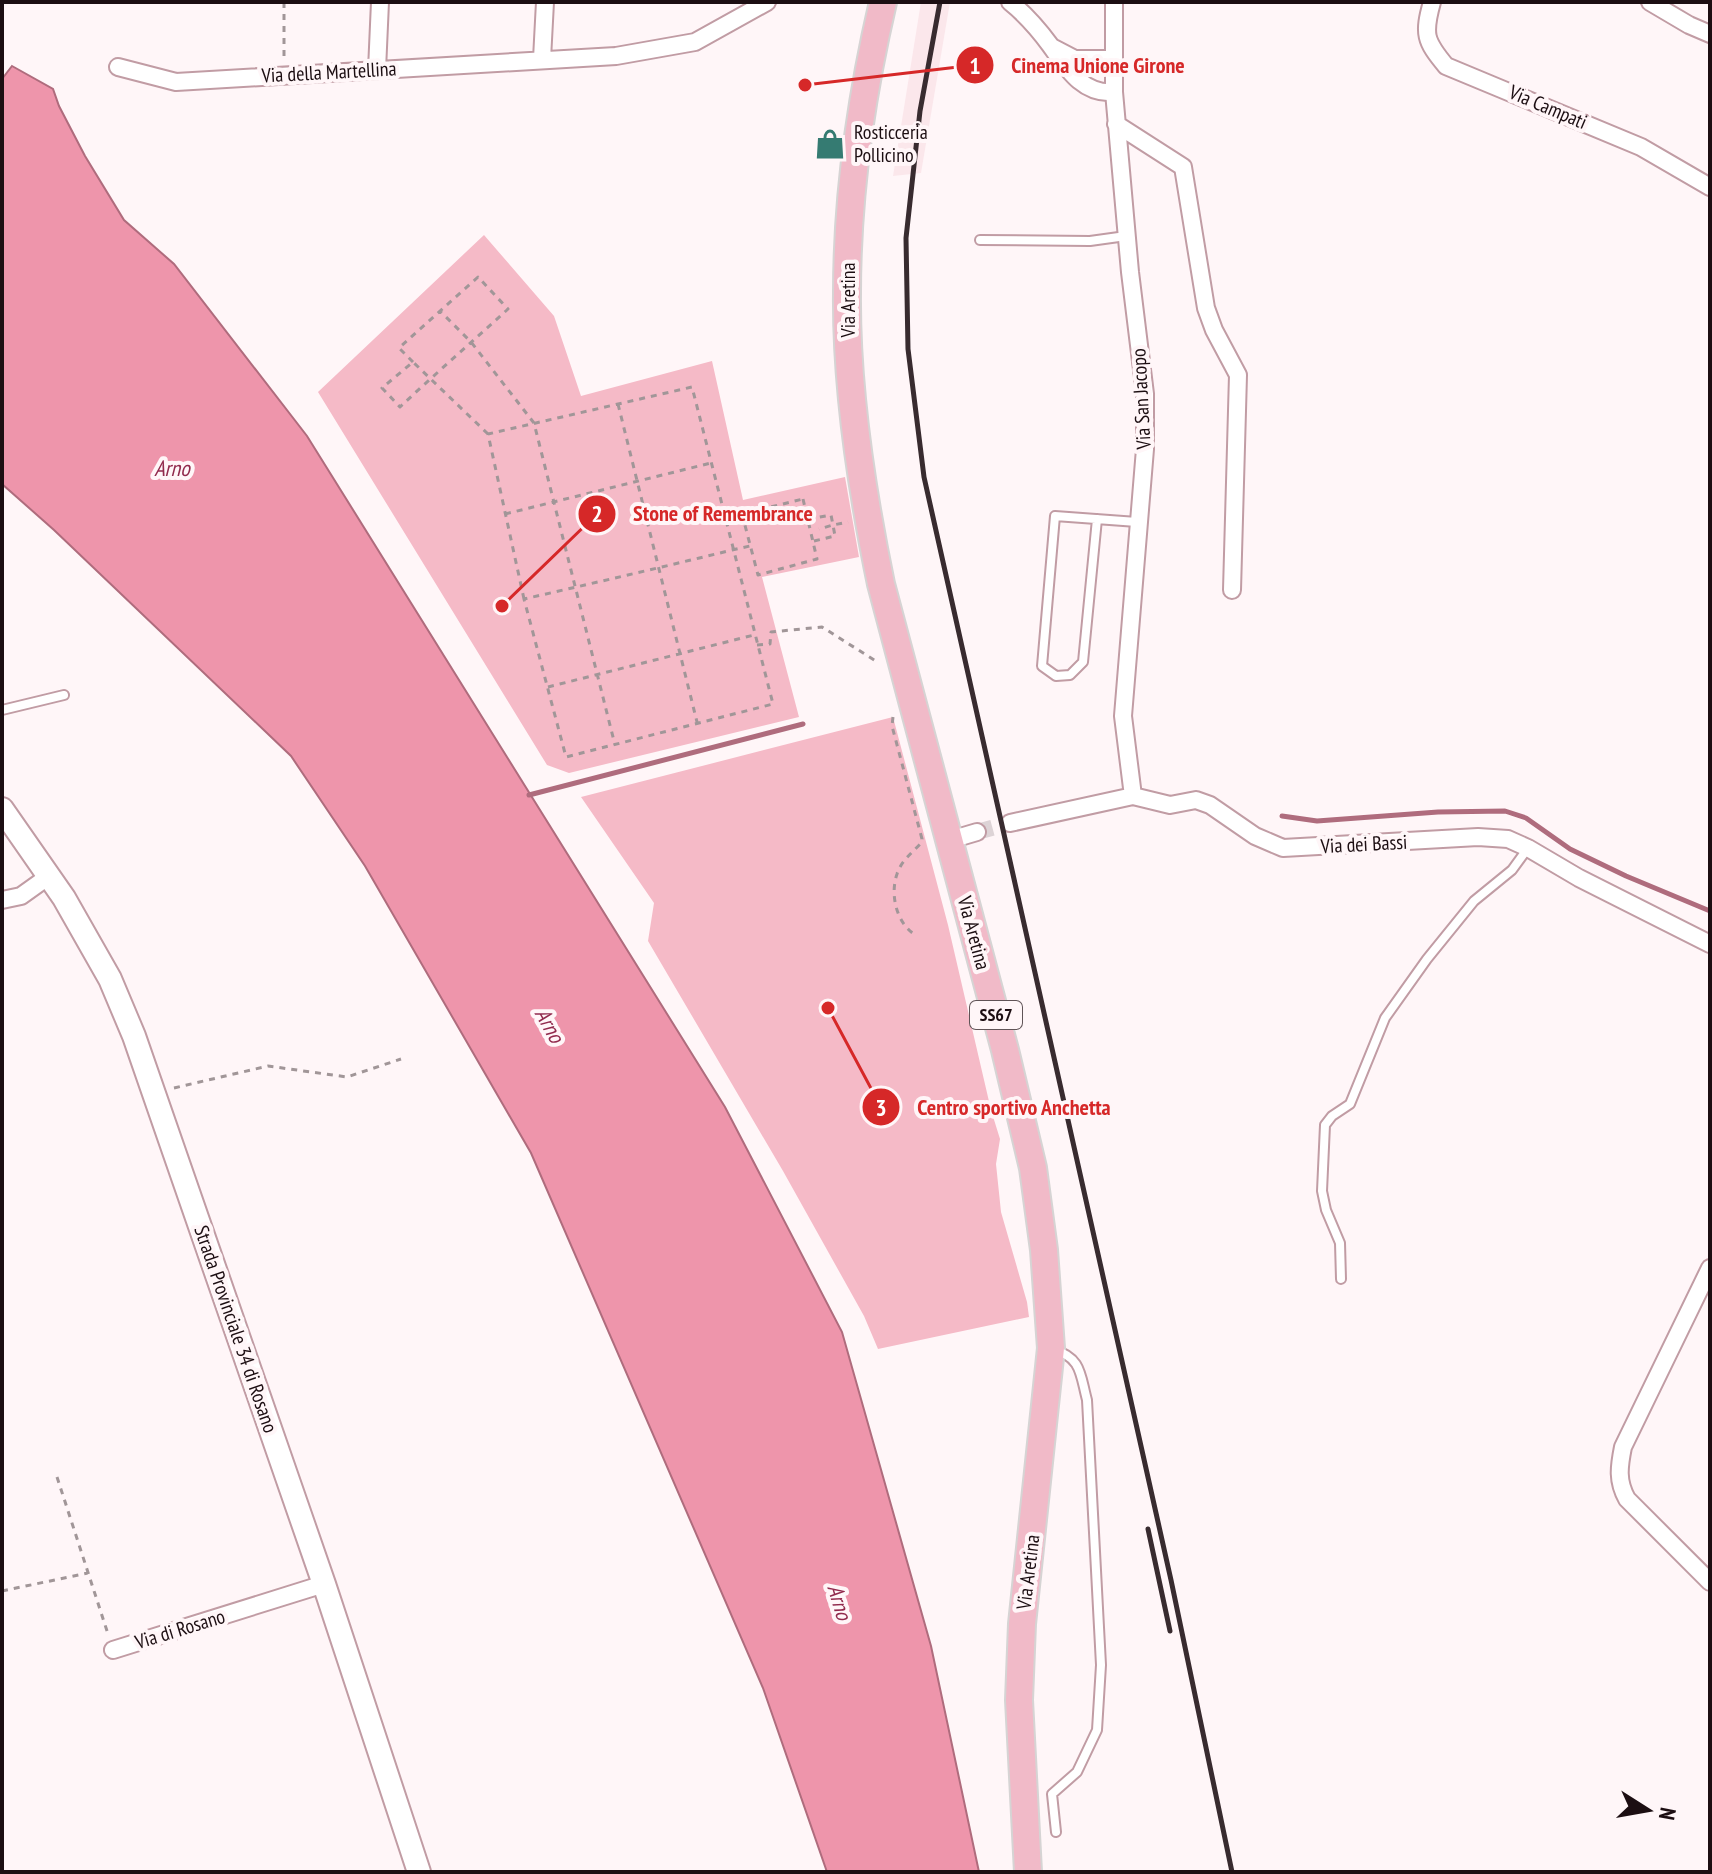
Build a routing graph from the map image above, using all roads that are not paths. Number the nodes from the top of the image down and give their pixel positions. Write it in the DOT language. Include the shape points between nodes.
graph roads {
  1 [pos="380,2"];
  2 [pos="545,2"];
  3 [pos="767,2"];
  4 [pos="883,2"];
  5 [pos="1010,2"];
  6 [pos="1114,2"];
  7 [pos="1432,2"];
  8 [pos="1650,2"];
  9 [pos="1710,34"];
  10 [pos="1051,46"];
  11 [pos="542,59"];
  12 [pos="1113,59"];
  13 [pos="118,67"];
  14 [pos="377,70"];
  15 [pos="1114,92"];
  16 [pos="1116,124"];
  17 [pos="1710,187"];
  18 [pos="1126,236"];
  19 [pos="980,240"];
  20 [pos="1097,519"];
  21 [pos="1137,522"];
  22 [pos="1232,590"];
  23 [pos="64,695"];
  24 [pos="2,710"];
  25 [pos="1133,796"];
  26 [pos="2,809"];
  27 [pos="1010,823"];
  28 [pos="977,832"];
  29 [pos="950,840"];
  30 [pos="1528,848"];
  31 [pos="49,876"];
  32 [pos="2,900"];
  33 [pos="1710,944"];
  34 [pos="1710,1268"];
  35 [pos="1341,1279"];
  36 [pos="1051,1348"];
  37 [pos="1710,1582"];
  38 [pos="324,1584"];
  39 [pos="113,1650"];
  40 [pos="1056,1832"];
  41 [pos="419,1872"];
  42 [pos="1028,1872"];
  1 -- 14 [label="street"];
  2 -- 11 [label="street"];
  3 -- 11 [label="street, Via della Martellina" via="689,44 616,56"];
  4 -- 29 [label="main road, Via Aretina / SS67" via="854,182 849,348 867,517"];
  5 -- 10 [label="street"];
  6 -- 12 [label="street, Via San Jacopo"];
  7 -- 17 [label="street, Via Campati" via="1425,26 1429,46 1446,66 1641,147"];
  8 -- 9 [label="street"];
  10 -- 12 [label="street" via="1075,59"];
  10 -- 15 [label="street" via="1081,83"];
  11 -- 14 [label="street, Via della Martellina"];
  12 -- 15 [label="street, Via San Jacopo"];
  13 -- 14 [label="street, Via della Martellina" via="176,82"];
  15 -- 16 [label="street, Via San Jacopo"];
  16 -- 18 [label="street, Via San Jacopo"];
  16 -- 22 [label="street" via="1183,167 1206,308 1238,375"];
  18 -- 19 [label="lane" via="1090,241"];
  18 -- 21 [label="street, Via San Jacopo" via="1145,394"];
  20 -- 20 [label="lane" via="1055,516 1042,666 1056,676 1070,675 1083,662"];
  20 -- 21 [label="lane"];
  21 -- 25 [label="street, Via San Jacopo" via="1123,716"];
  23 -- 24 [label="lane"];
  25 -- 27 [label="street, Via dei Bassi"];
  25 -- 30 [label="street, Via dei Bassi" via="1170,805 1196,800 1283,848 1478,837 1508,839"];
  26 -- 31 [label="main road, Strada Provinciale 34 di Rosano"];
  28 -- 29 [label="street"];
  29 -- 36 [label="main road, Via Aretina / SS67" via="1033,1168"];
  30 -- 33 [label="street, Via dei Bassi"];
  30 -- 35 [label="lane" via="1512,870 1474,901 1427,959 1385,1018 1350,1104 1325,1125 1322,1191 1340,1243"];
  31 -- 32 [label="street" via="21,896"];
  31 -- 38 [label="main road, Strada Provinciale 34 di Rosano" via="110,979 155,1093"];
  34 -- 37 [label="street" via="1623,1447 1619,1468 1619,1485 1627,1499"];
  36 -- 40 [label="lane" via="1076,1361 1087,1400 1101,1665 1097,1730 1077,1772 1052,1794"];
  36 -- 42 [label="main road, Via Aretina / SS67" via="1022,1624 1019,1700"];
  38 -- 39 [label="street, Via di Rosano"];
  38 -- 41 [label="main road, Strada Provinciale 34 di Rosano"];
}
